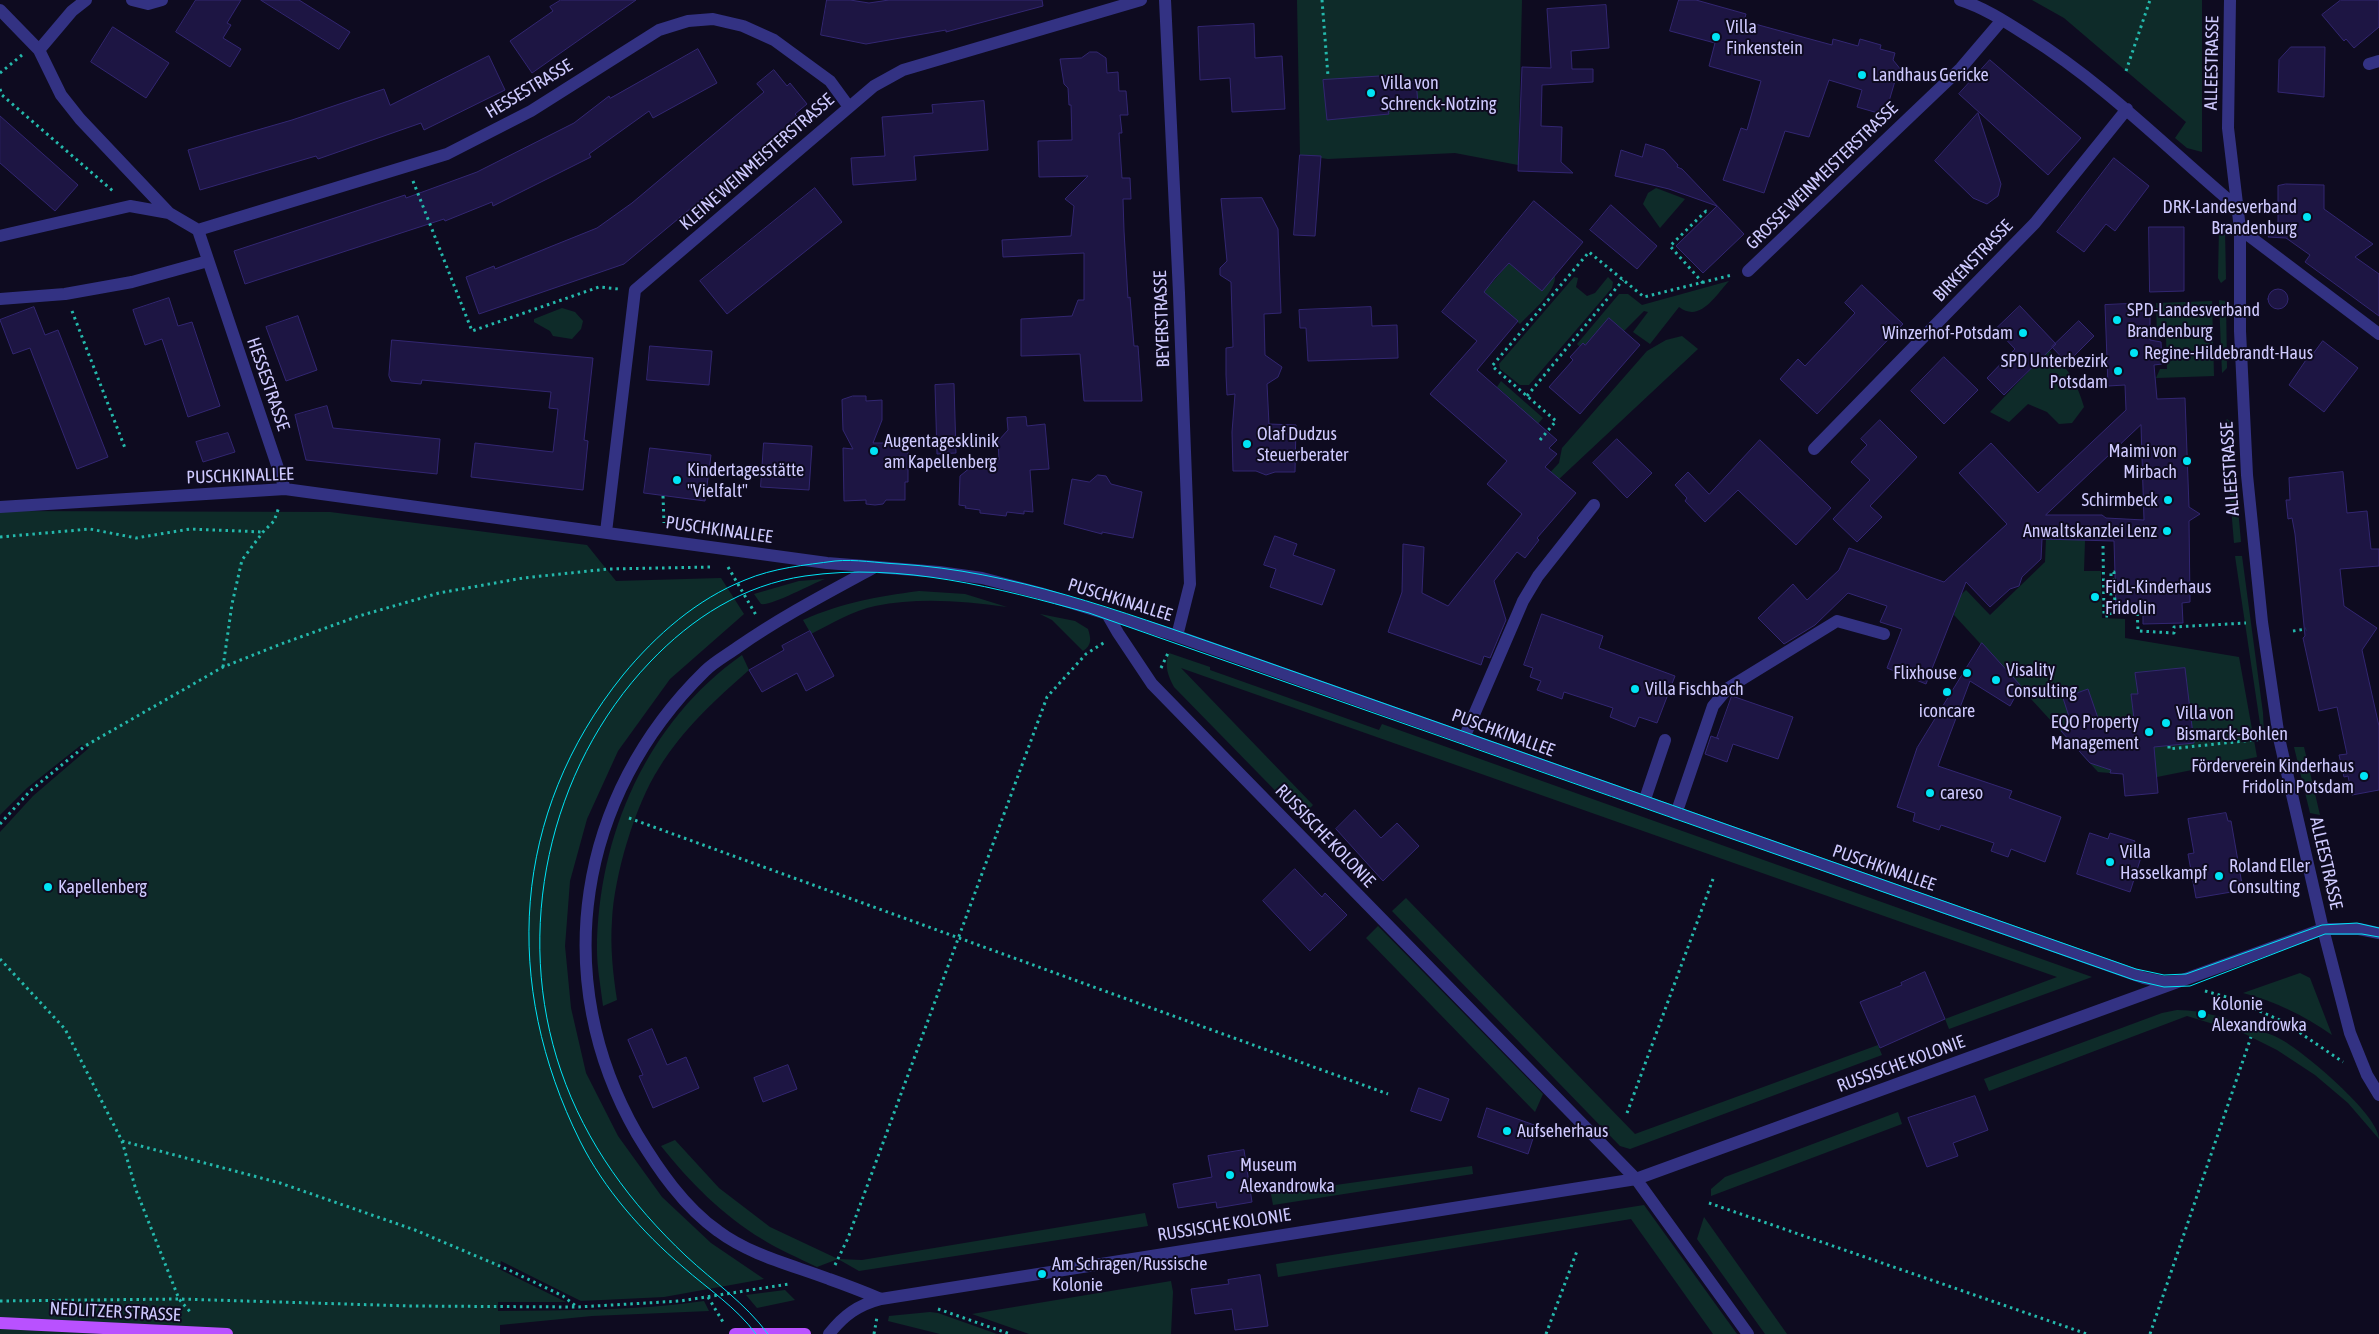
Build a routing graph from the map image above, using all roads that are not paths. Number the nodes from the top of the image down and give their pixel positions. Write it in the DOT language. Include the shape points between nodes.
graph roads {
  1 [pos="86,0"];
  2 [pos="132,0"];
  3 [pos="162,0"];
  4 [pos="1141,0"];
  5 [pos="1165,0"];
  6 [pos="1960,0"];
  7 [pos="2230,0"];
  8 [pos="0,10"];
  9 [pos="2002,20"];
  10 [pos="39,50"];
  11 [pos="849,107"];
  12 [pos="2127,109"];
  13 [pos="2237,207"];
  14 [pos="169,213"];
  15 [pos="2240,229"];
  16 [pos="198,230"];
  17 [pos="0,236"];
  18 [pos="208,261"];
  19 [pos="1748,271"];
  20 [pos="0,299"];
  21 [pos="2379,334"];
  22 [pos="1814,449"];
  23 [pos="284,489"];
  24 [pos="1594,505"];
  25 [pos="0,507"];
  26 [pos="606,532"];
  27 [pos="873,568"];
  28 [pos="1108,614"];
  29 [pos="1884,634"];
  30 [pos="1178,636"];
  31 [pos="1464,738"];
  32 [pos="1664,740"];
  33 [pos="1644,802"];
  34 [pos="1676,814"];
  35 [pos="2324,929"];
  36 [pos="2379,932"];
  37 [pos="2179,981"];
  38 [pos="2379,1095"];
  39 [pos="1636,1179"];
  40 [pos="881,1299"];
  41 [pos="0,1323"];
  42 [pos="730,1330"];
  43 [pos="208,1334"];
  44 [pos="227,1334"];
  45 [pos="805,1334"];
  46 [pos="829,1334"];
  47 [pos="1748,1334"];
  1 -- 10 [label="street" via="72,11"];
  2 -- 3 [label="street" via="148,4"];
  4 -- 11 [label="street, KLEINE WEINMEISTERSTRASSE" via="903,70 874,86"];
  5 -- 30 [label="street, BEYERSTRASSE" via="1190,584"];
  6 -- 9 [label="street"];
  7 -- 13 [label="street, ALLEESTRASSE" via="2228,128"];
  8 -- 10 [label="street"];
  9 -- 12 [label="street" via="2060,56"];
  9 -- 19 [label="street, GROSSE WEINMEISTERSTRASSE" via="1961,68"];
  10 -- 14 [label="street" via="61,95 80,119"];
  11 -- 16 [label="street, HESSESTRASSE" via="830,81 774,40 743,26 713,19 688,21 659,30 530,111 447,154"];
  11 -- 26 [label="street, KLEINE WEINMEISTERSTRASSE" via="635,290"];
  12 -- 13 [label="street"];
  12 -- 22 [label="street, BIRKENSTRASSE" via="2035,223"];
  13 -- 15 [label="street, ALLEESTRASSE"];
  14 -- 16 [label="street"];
  14 -- 17 [label="street" via="130,206"];
  15 -- 21 [label="street"];
  15 -- 35 [label="street, ALLEESTRASSE" via="2245,426 2262,622 2279,738"];
  16 -- 18 [label="street, HESSESTRASSE"];
  18 -- 20 [label="street" via="132,282 65,294"];
  18 -- 23 [label="street, HESSESTRASSE"];
  23 -- 25 [label="street, PUSCHKINALLEE"];
  23 -- 26 [label="street, PUSCHKINALLEE"];
  24 -- 31 [label="street" via="1538,576 1523,601"];
  26 -- 27 [label="street, PUSCHKINALLEE"];
  27 -- 28 [label="street, PUSCHKINALLEE" via="982,578"];
  27 -- 40 [label="street" via="764,629 706,670 654,730 610,810 593,864 585,946 588,1002 601,1053 625,1112 653,1161 682,1197 717,1231 752,1251"];
  28 -- 30 [label="street, PUSCHKINALLEE"];
  28 -- 39 [label="street, RUSSISCHE KOLONIE" via="1152,684"];
  29 -- 34 [label="street" via="1837,621 1728,688 1713,706"];
  30 -- 31 [label="street, PUSCHKINALLEE"];
  31 -- 33 [label="street, PUSCHKINALLEE"];
  32 -- 33 [label="street"];
  33 -- 34 [label="street, PUSCHKINALLEE"];
  34 -- 37 [label="street, PUSCHKINALLEE" via="2144,978"];
  35 -- 36 [label="street, RUSSISCHE KOLONIE"];
  35 -- 37 [label="street, RUSSISCHE KOLONIE"];
  35 -- 38 [label="street, ALLEESTRASSE" via="2350,1033"];
  37 -- 39 [label="street, RUSSISCHE KOLONIE"];
  39 -- 40 [label="street, RUSSISCHE KOLONIE"];
  39 -- 47 [label="street, RUSSISCHE KOLONIE"];
  40 -- 46 [label="street, RUSSISCHE KOLONIE" via="853,1310"];
  41 -- 43 [label="main road, NEDLITZER STRASSE"];
  42 -- 45 [label="main road"];
  43 -- 44 [label="main road, NEDLITZER STRASSE"];
}
